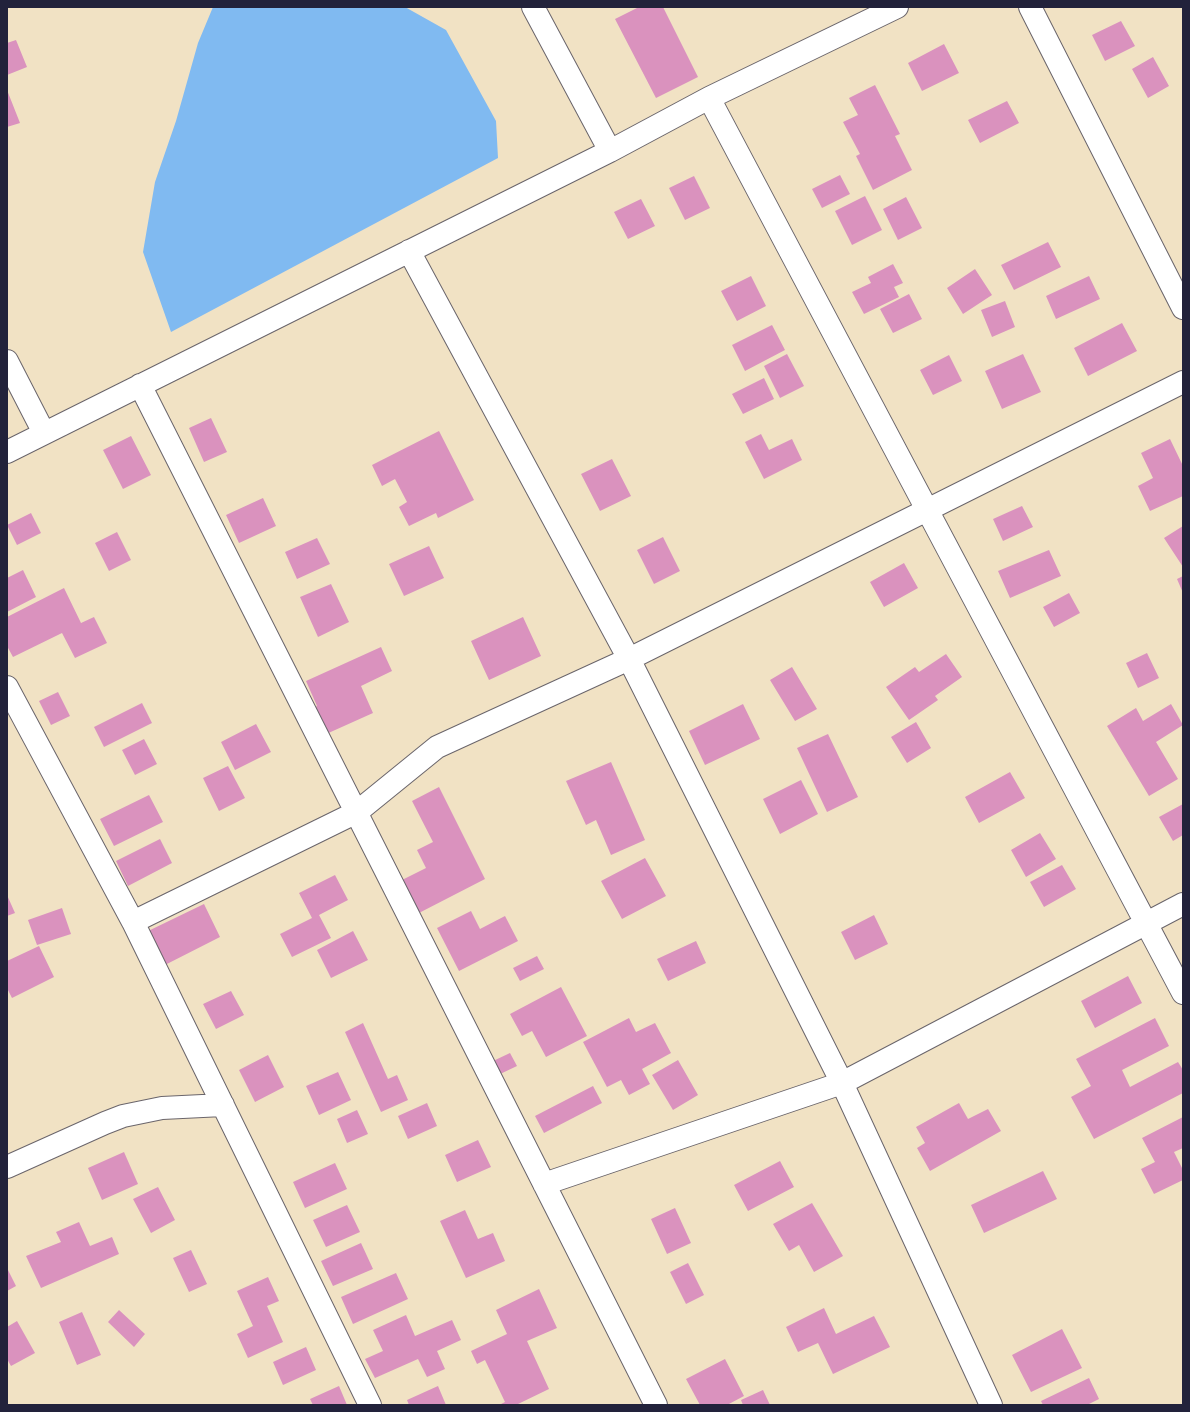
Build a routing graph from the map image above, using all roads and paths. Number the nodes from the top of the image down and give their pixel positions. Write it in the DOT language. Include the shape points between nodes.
graph roads {
  1 [pos="533,7"];
  2 [pos="897,7"];
  3 [pos="1030,7"];
  4 [pos="709,98"];
  5 [pos="610,151"];
  6 [pos="409,252"];
  7 [pos="1183,308"];
  8 [pos="7,361"];
  9 [pos="1183,382"];
  10 [pos="140,385"];
  11 [pos="44,433"];
  12 [pos="7,452"];
  13 [pos="928,510"];
  14 [pos="629,659"];
  15 [pos="7,687"];
  16 [pos="357,812"];
  17 [pos="1183,904"];
  18 [pos="133,922"];
  19 [pos="1147,923"];
  20 [pos="1183,993"];
  21 [pos="842,1083"];
  22 [pos="223,1105"];
  23 [pos="7,1167"];
  24 [pos="544,1184"];
  25 [pos="370,1405"];
  26 [pos="656,1405"];
  27 [pos="990,1405"];
  1 -- 5 [label="street"];
  2 -- 4 [label="street"];
  3 -- 7 [label="street"];
  4 -- 5 [label="street"];
  4 -- 13 [label="street"];
  5 -- 6 [label="street"];
  6 -- 10 [label="street"];
  6 -- 14 [label="street"];
  8 -- 11 [label="street"];
  9 -- 13 [label="street"];
  10 -- 11 [label="street"];
  10 -- 16 [label="street"];
  11 -- 12 [label="street"];
  13 -- 14 [label="street"];
  13 -- 19 [label="street"];
  14 -- 16 [label="street" via="436,747"];
  14 -- 21 [label="street"];
  15 -- 18 [label="street"];
  16 -- 18 [label="street"];
  16 -- 24 [label="street"];
  17 -- 19 [label="street"];
  18 -- 22 [label="street"];
  19 -- 20 [label="street"];
  19 -- 21 [label="street"];
  21 -- 24 [label="street"];
  21 -- 27 [label="street"];
  22 -- 23 [label="street" via="162,1108 123,1116"];
  22 -- 25 [label="street"];
  24 -- 26 [label="street"];
}
